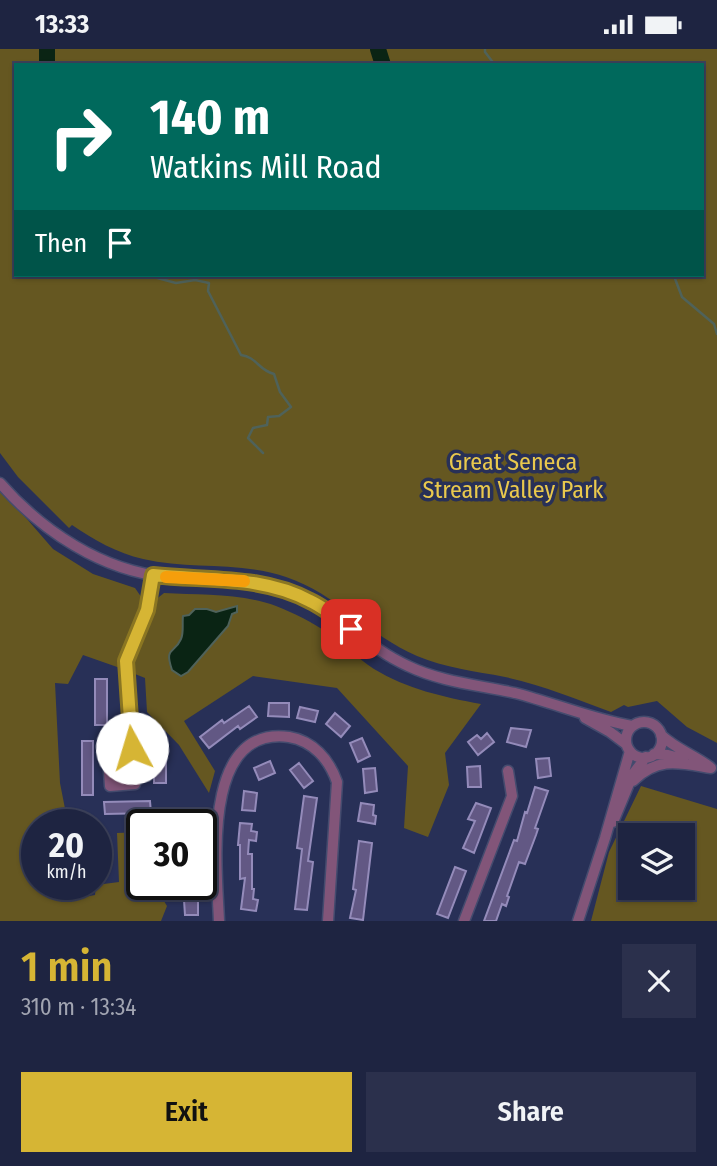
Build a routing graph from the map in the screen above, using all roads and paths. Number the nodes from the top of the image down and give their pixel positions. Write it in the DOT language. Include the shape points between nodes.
graph roads {
  1 [pos="0,483"];
  2 [pos="153,575"];
  3 [pos="569,710"];
  4 [pos="632,726"];
  5 [pos="661,735"];
  6 [pos="131,741"];
  7 [pos="628,747"];
  8 [pos="650,756"];
  9 [pos="714,769"];
  10 [pos="508,771"];
  11 [pos="631,784"];
  12 [pos="605,838"];
  13 [pos="219,921"];
  14 [pos="328,921"];
  15 [pos="464,921"];
  16 [pos="578,921"];
  1 -- 2 [label="street" via="25,509 83,551 115,566"];
  2 -- 3 [label="street" via="281,589 323,608 408,667"];
  2 -- 6 [label="street" via="147,610 126,661"];
  3 -- 4 [label="street"];
  3 -- 7 [label="street"];
  4 -- 5 [label="street" via="649,723"];
  4 -- 7 [label="street"];
  5 -- 8 [label="street" via="660,747"];
  5 -- 9 [label="street"];
  6 -- 6 [label="street" via="107,743 110,786 135,784"];
  7 -- 8 [label="street" via="634,755"];
  7 -- 12 [label="street"];
  8 -- 9 [label="street" via="668,755"];
  8 -- 11 [label="street" via="638,765"];
  9 -- 11 [label="street" via="669,762 642,772"];
  10 -- 15 [label="street" via="512,796"];
  11 -- 12 [label="street"];
  12 -- 16 [label="street"];
  13 -- 14 [label="street" via="218,806 229,772 258,741 288,737 322,754 337,782"];
}
